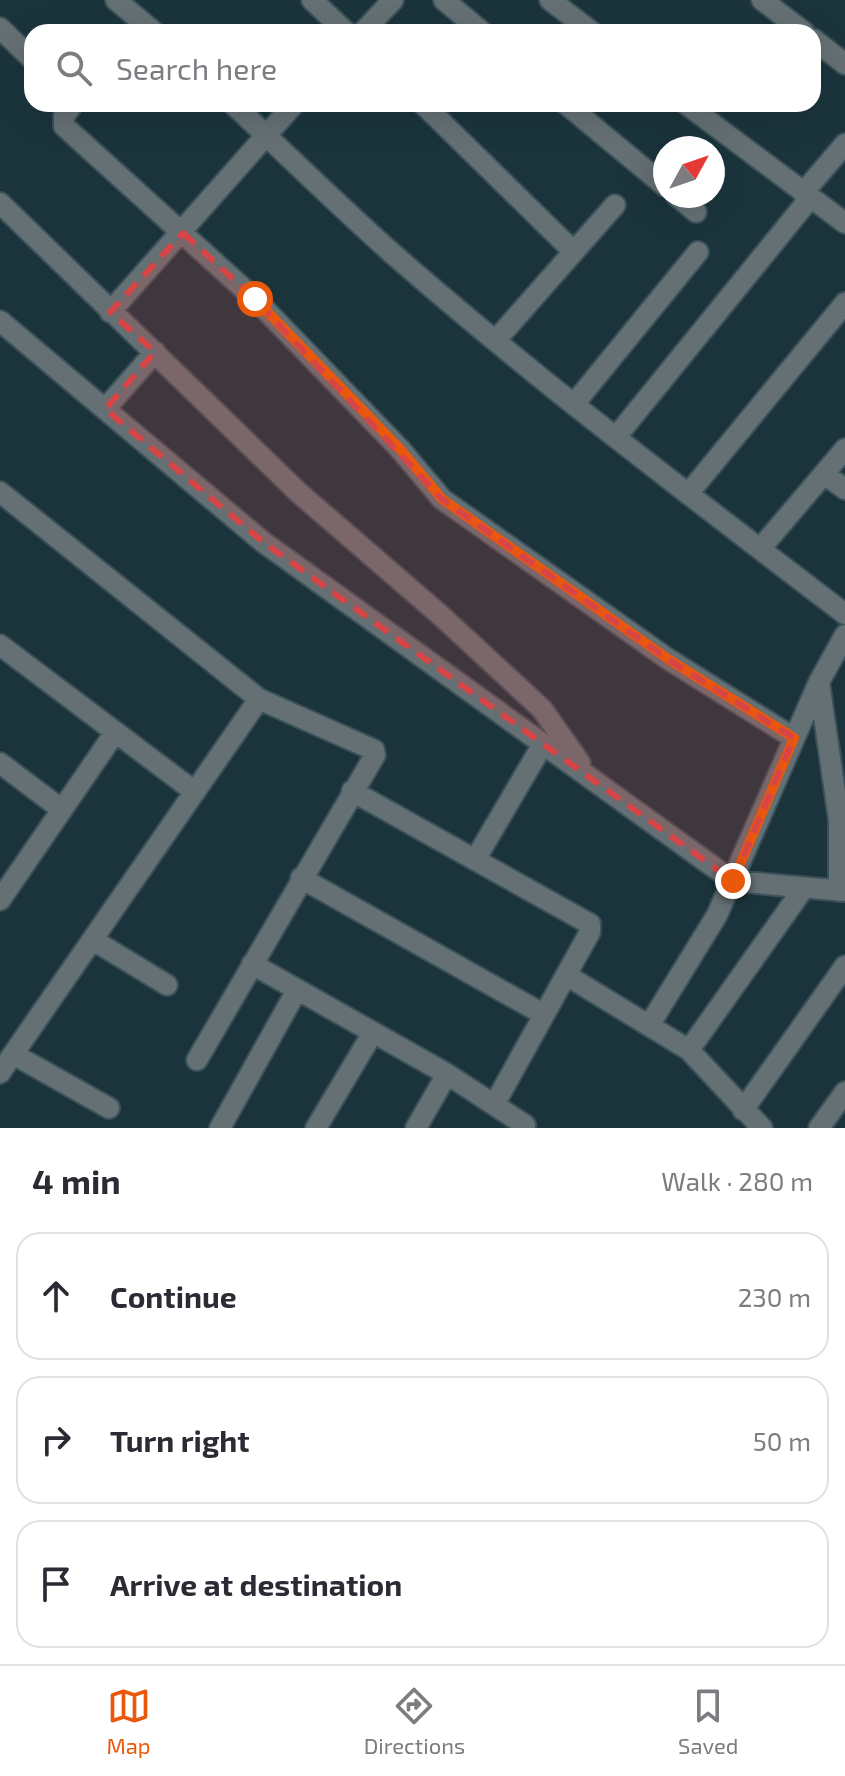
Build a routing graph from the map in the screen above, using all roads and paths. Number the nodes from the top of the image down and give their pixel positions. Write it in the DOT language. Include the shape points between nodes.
graph roads {
  1 [pos="116,0"];
  2 [pos="312,0"];
  3 [pos="393,0"];
  4 [pos="444,0"];
  5 [pos="550,0"];
  6 [pos="762,0"];
  7 [pos="137,24"];
  8 [pos="338,24"];
  9 [pos="370,24"];
  10 [pos="472,24"];
  11 [pos="582,24"];
  12 [pos="794,24"];
  13 [pos="1,31"];
  14 [pos="821,45"];
  15 [pos="24,52"];
  16 [pos="845,64"];
  17 [pos="67,112"];
  18 [pos="242,112"];
  19 [pos="287,112"];
  20 [pos="431,112"];
  21 [pos="576,112"];
  22 [pos="697,112"];
  23 [pos="266,135"];
  24 [pos="845,144"];
  25 [pos="653,176"];
  26 [pos="807,196"];
  27 [pos="0,203"];
  28 [pos="615,205"];
  29 [pos="691,208"];
  30 [pos="696,212"];
  31 [pos="843,219"];
  32 [pos="183,233"];
  33 [pos="573,251"];
  34 [pos="698,252"];
  35 [pos="845,303"];
  36 [pos="110,312"];
  37 [pos="0,321"];
  38 [pos="496,340"];
  39 [pos="155,352"];
  40 [pos="574,404"];
  41 [pos="105,409"];
  42 [pos="616,437"];
  43 [pos="845,449"];
  44 [pos="824,474"];
  45 [pos="845,489"];
  46 [pos="0,492"];
  47 [pos="688,494"];
  48 [pos="760,549"];
  49 [pos="845,614"];
  50 [pos="845,635"];
  51 [pos="0,645"];
  52 [pos="819,682"];
  53 [pos="259,699"];
  54 [pos="114,734"];
  55 [pos="794,738"];
  56 [pos="543,744"];
  57 [pos="0,763"];
  58 [pos="590,778"];
  59 [pos="352,791"];
  60 [pos="195,792"];
  61 [pos="61,809"];
  62 [pos="475,860"];
  63 [pos="301,878"];
  64 [pos="733,881"];
  65 [pos="803,889"];
  66 [pos="842,891"];
  67 [pos="0,900"];
  68 [pos="93,940"];
  69 [pos="252,964"];
  70 [pos="845,966"];
  71 [pos="566,975"];
  72 [pos="167,985"];
  73 [pos="297,990"];
  74 [pos="543,1014"];
  75 [pos="650,1024"];
  76 [pos="372,1034"];
  77 [pos="689,1050"];
  78 [pos="13,1054"];
  79 [pos="197,1060"];
  80 [pos="0,1073"];
  81 [pos="447,1074"];
  82 [pos="494,1105"];
  83 [pos="109,1108"];
  84 [pos="841,1108"];
  85 [pos="748,1120"];
  86 [pos="220,1128"];
  87 [pos="316,1128"];
  88 [pos="416,1128"];
  89 [pos="523,1128"];
  90 [pos="819,1128"];
  1 -- 7 [label="street"];
  2 -- 8 [label="street"];
  3 -- 9 [label="street"];
  4 -- 10 [label="street"];
  5 -- 11 [label="street"];
  6 -- 12 [label="street"];
  13 -- 15 [label="street"];
  14 -- 16 [label="street"];
  17 -- 32 [label="street" via="64,126"];
  18 -- 23 [label="street"];
  19 -- 23 [label="street"];
  20 -- 33 [label="street"];
  21 -- 25 [label="street"];
  22 -- 26 [label="street"];
  23 -- 32 [label="street"];
  23 -- 38 [label="street"];
  24 -- 26 [label="street"];
  26 -- 31 [label="street"];
  26 -- 42 [label="street"];
  27 -- 36 [label="street"];
  28 -- 33 [label="street"];
  29 -- 30 [label="street"];
  32 -- 36 [label="street"];
  32 -- 55 [label="street" via="255,299 442,499 668,659"];
  33 -- 38 [label="street"];
  34 -- 40 [label="street"];
  35 -- 47 [label="street"];
  36 -- 39 [label="street"];
  37 -- 41 [label="street"];
  38 -- 40 [label="street"];
  39 -- 41 [label="street"];
  39 -- 58 [label="street" via="299,493 542,709"];
  40 -- 42 [label="street"];
  41 -- 56 [label="street" via="263,542"];
  42 -- 47 [label="street"];
  43 -- 44 [label="street"];
  44 -- 45 [label="street"];
  44 -- 48 [label="street"];
  46 -- 53 [label="street"];
  47 -- 48 [label="street"];
  48 -- 49 [label="street"];
  50 -- 52 [label="street"];
  51 -- 54 [label="street"];
  52 -- 55 [label="street"];
  52 -- 66 [label="street" via="839,820"];
  53 -- 59 [label="street" via="374,750"];
  53 -- 60 [label="street"];
  54 -- 60 [label="street"];
  54 -- 61 [label="street"];
  55 -- 64 [label="street"];
  56 -- 58 [label="street"];
  56 -- 62 [label="street"];
  57 -- 61 [label="street"];
  58 -- 64 [label="street"];
  59 -- 62 [label="street"];
  59 -- 63 [label="street"];
  60 -- 68 [label="street"];
  61 -- 67 [label="street"];
  62 -- 71 [label="street" via="590,924"];
  63 -- 69 [label="street"];
  63 -- 74 [label="street"];
  64 -- 65 [label="street"];
  64 -- 75 [label="street" via="705,939"];
  65 -- 66 [label="street"];
  65 -- 77 [label="street"];
  68 -- 72 [label="street"];
  68 -- 78 [label="street"];
  69 -- 73 [label="street"];
  69 -- 79 [label="street"];
  70 -- 85 [label="street"];
  71 -- 74 [label="street"];
  71 -- 75 [label="street"];
  73 -- 76 [label="street"];
  73 -- 86 [label="street"];
  74 -- 82 [label="street"];
  75 -- 77 [label="street"];
  76 -- 81 [label="street"];
  76 -- 87 [label="street"];
  77 -- 85 [label="street"];
  78 -- 80 [label="street"];
  78 -- 83 [label="street"];
  81 -- 82 [label="street"];
  81 -- 88 [label="street"];
  82 -- 89 [label="street"];
  84 -- 90 [label="street"];
}
